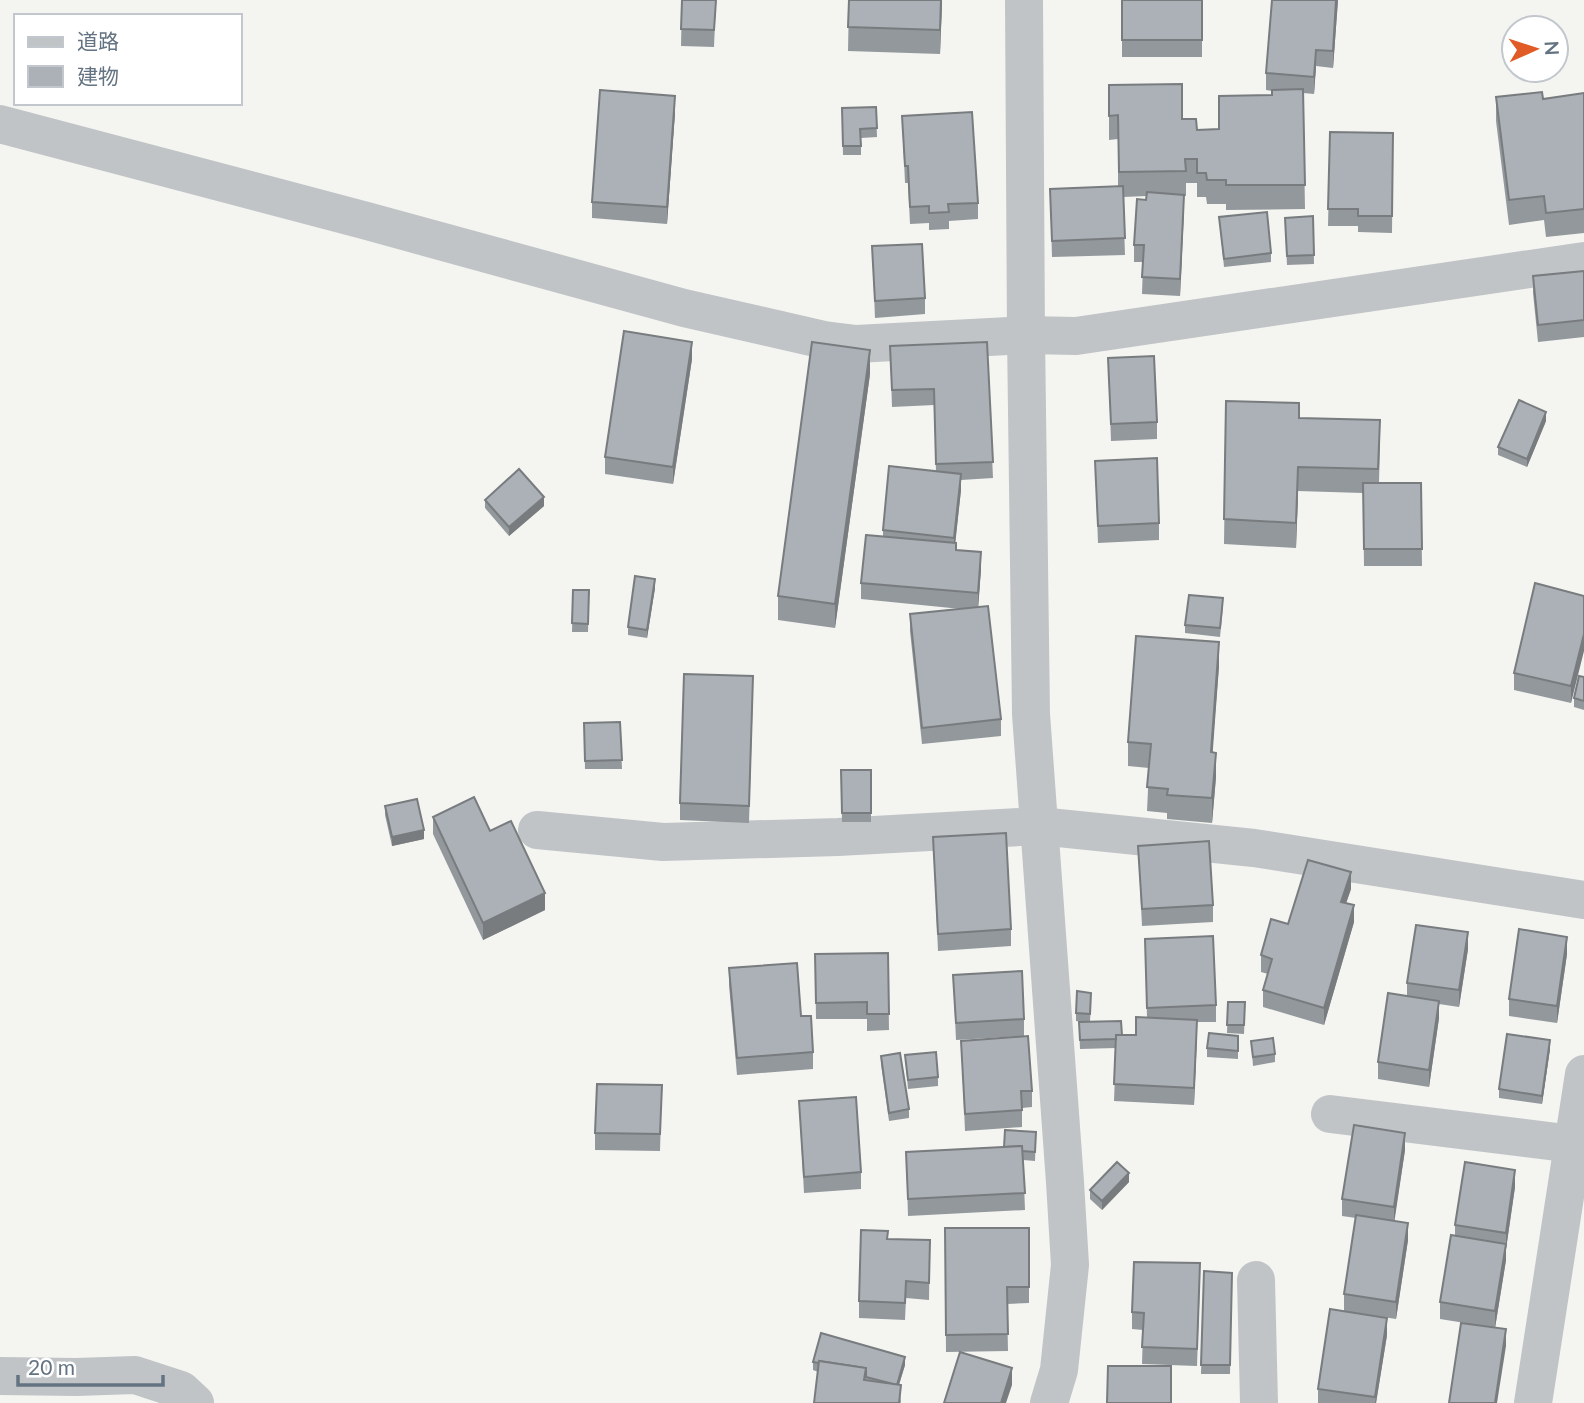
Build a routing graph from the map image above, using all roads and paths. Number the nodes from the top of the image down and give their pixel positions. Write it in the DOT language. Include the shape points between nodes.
graph roads {
  1 [pos="1024,0"];
  2 [pos="0,124"];
  3 [pos="1584,261"];
  4 [pos="1026,335"];
  5 [pos="1040,826"];
  6 [pos="537,830"];
  7 [pos="1584,900"];
  8 [pos="1584,1074"];
  9 [pos="1330,1114"];
  10 [pos="1573,1144"];
  11 [pos="1256,1280"];
  12 [pos="0,1376"];
  13 [pos="195,1403"];
  14 [pos="1049,1403"];
  15 [pos="1259,1403"];
  16 [pos="1534,1403"];
  1 -- 4 [label="street"];
  2 -- 4 [label="street" via="684,308 824,340 856,344"];
  3 -- 4 [label="street" via="1076,336"];
  4 -- 5 [label="street" via="1031,714"];
  5 -- 6 [label="street" via="663,842"];
  5 -- 7 [label="street" via="1254,848"];
  5 -- 14 [label="street" via="1070,1265 1059,1370"];
  8 -- 10 [label="street"];
  9 -- 10 [label="street"];
  10 -- 16 [label="street"];
  11 -- 15 [label="street"];
  12 -- 13 [label="street" via="135,1376 181,1390"];
}
